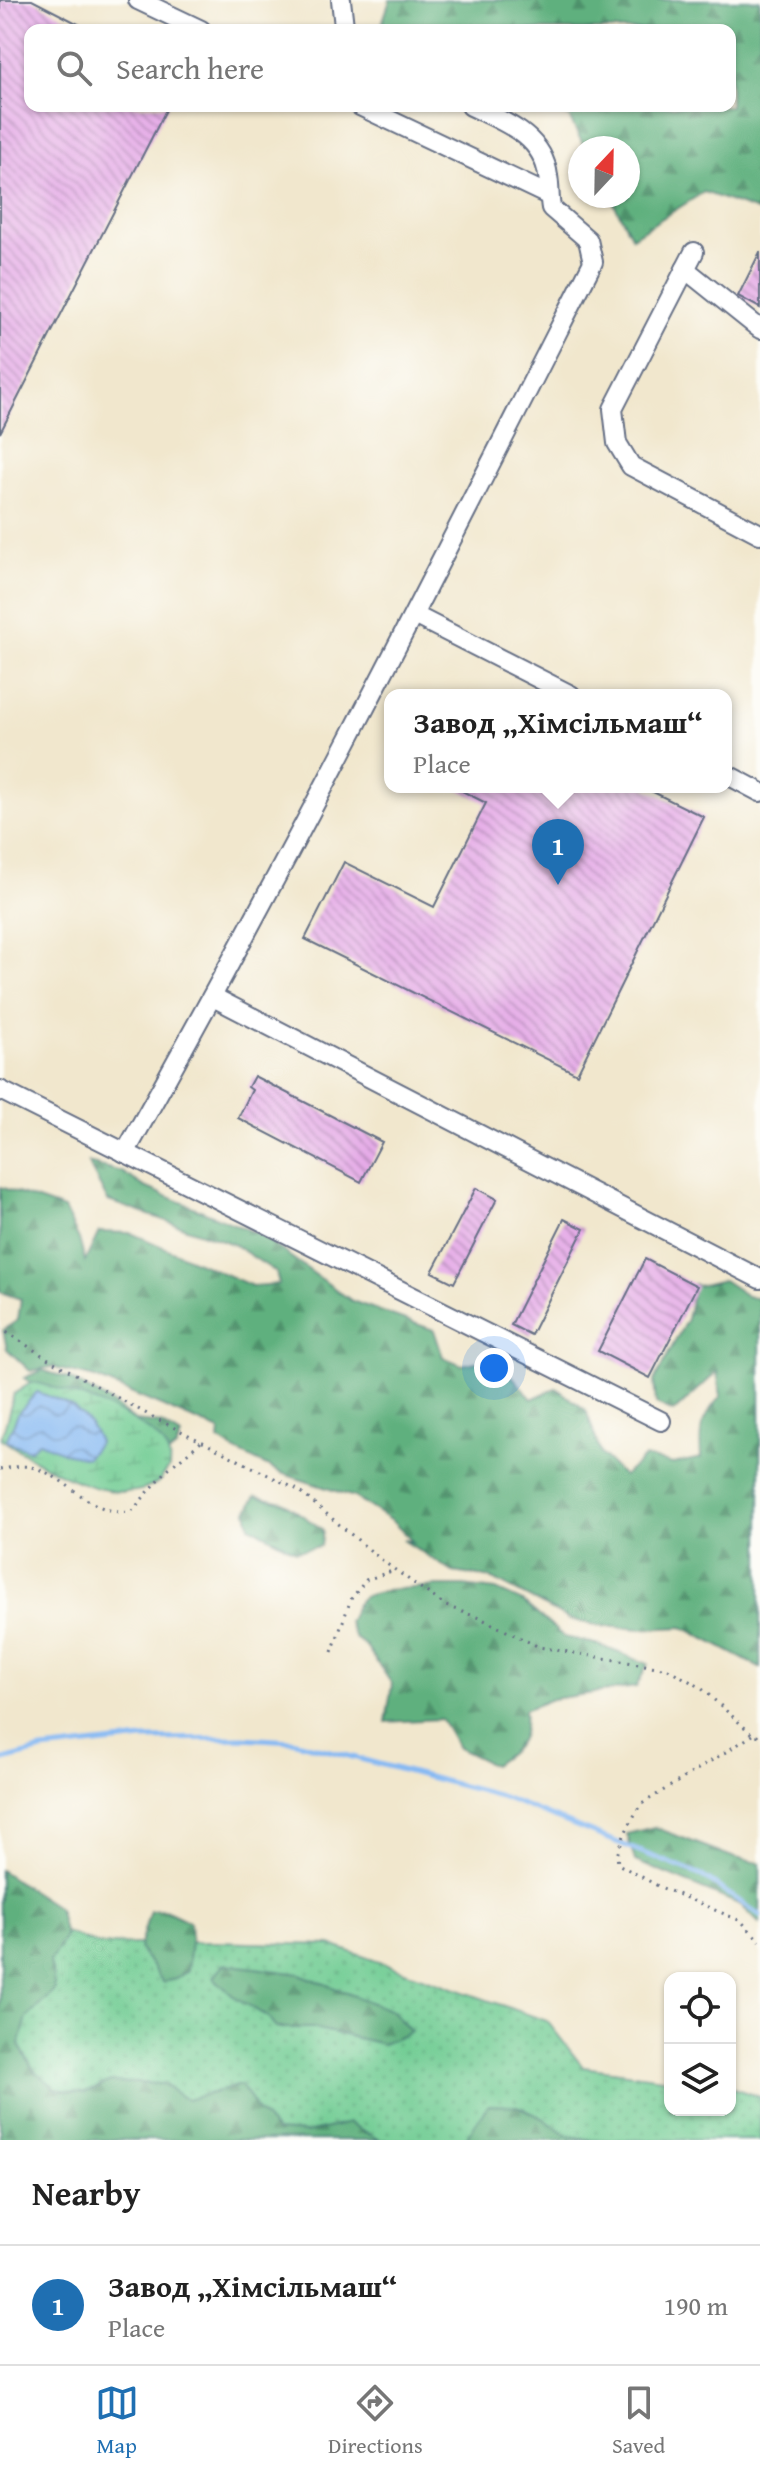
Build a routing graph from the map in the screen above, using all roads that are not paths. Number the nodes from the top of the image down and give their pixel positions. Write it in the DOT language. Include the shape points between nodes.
graph roads {
  1 [pos="138,0"];
  2 [pos="341,0"];
  3 [pos="188,24"];
  4 [pos="344,24"];
  5 [pos="373,112"];
  6 [pos="483,112"];
  7 [pos="548,195"];
  8 [pos="694,252"];
  9 [pos="685,269"];
  10 [pos="760,329"];
  11 [pos="760,534"];
  12 [pos="414,615"];
  13 [pos="559,689"];
  14 [pos="732,777"];
  15 [pos="760,792"];
  16 [pos="213,997"];
  17 [pos="0,1090"];
  18 [pos="125,1153"];
  19 [pos="760,1279"];
  20 [pos="661,1421"];
  1 -- 3 [label="lane"];
  2 -- 4 [label="lane"];
  5 -- 7 [label="lane"];
  6 -- 7 [label="lane" via="525,133 541,152"];
  7 -- 12 [label="lane" via="551,208 588,240 593,262"];
  8 -- 9 [label="lane"];
  9 -- 10 [label="lane"];
  9 -- 11 [label="lane" via="613,409 617,443 631,466"];
  12 -- 13 [label="lane"];
  12 -- 16 [label="lane"];
  14 -- 15 [label="lane"];
  16 -- 18 [label="lane"];
  16 -- 19 [label="lane"];
  17 -- 18 [label="lane"];
  18 -- 20 [label="lane"];
}
